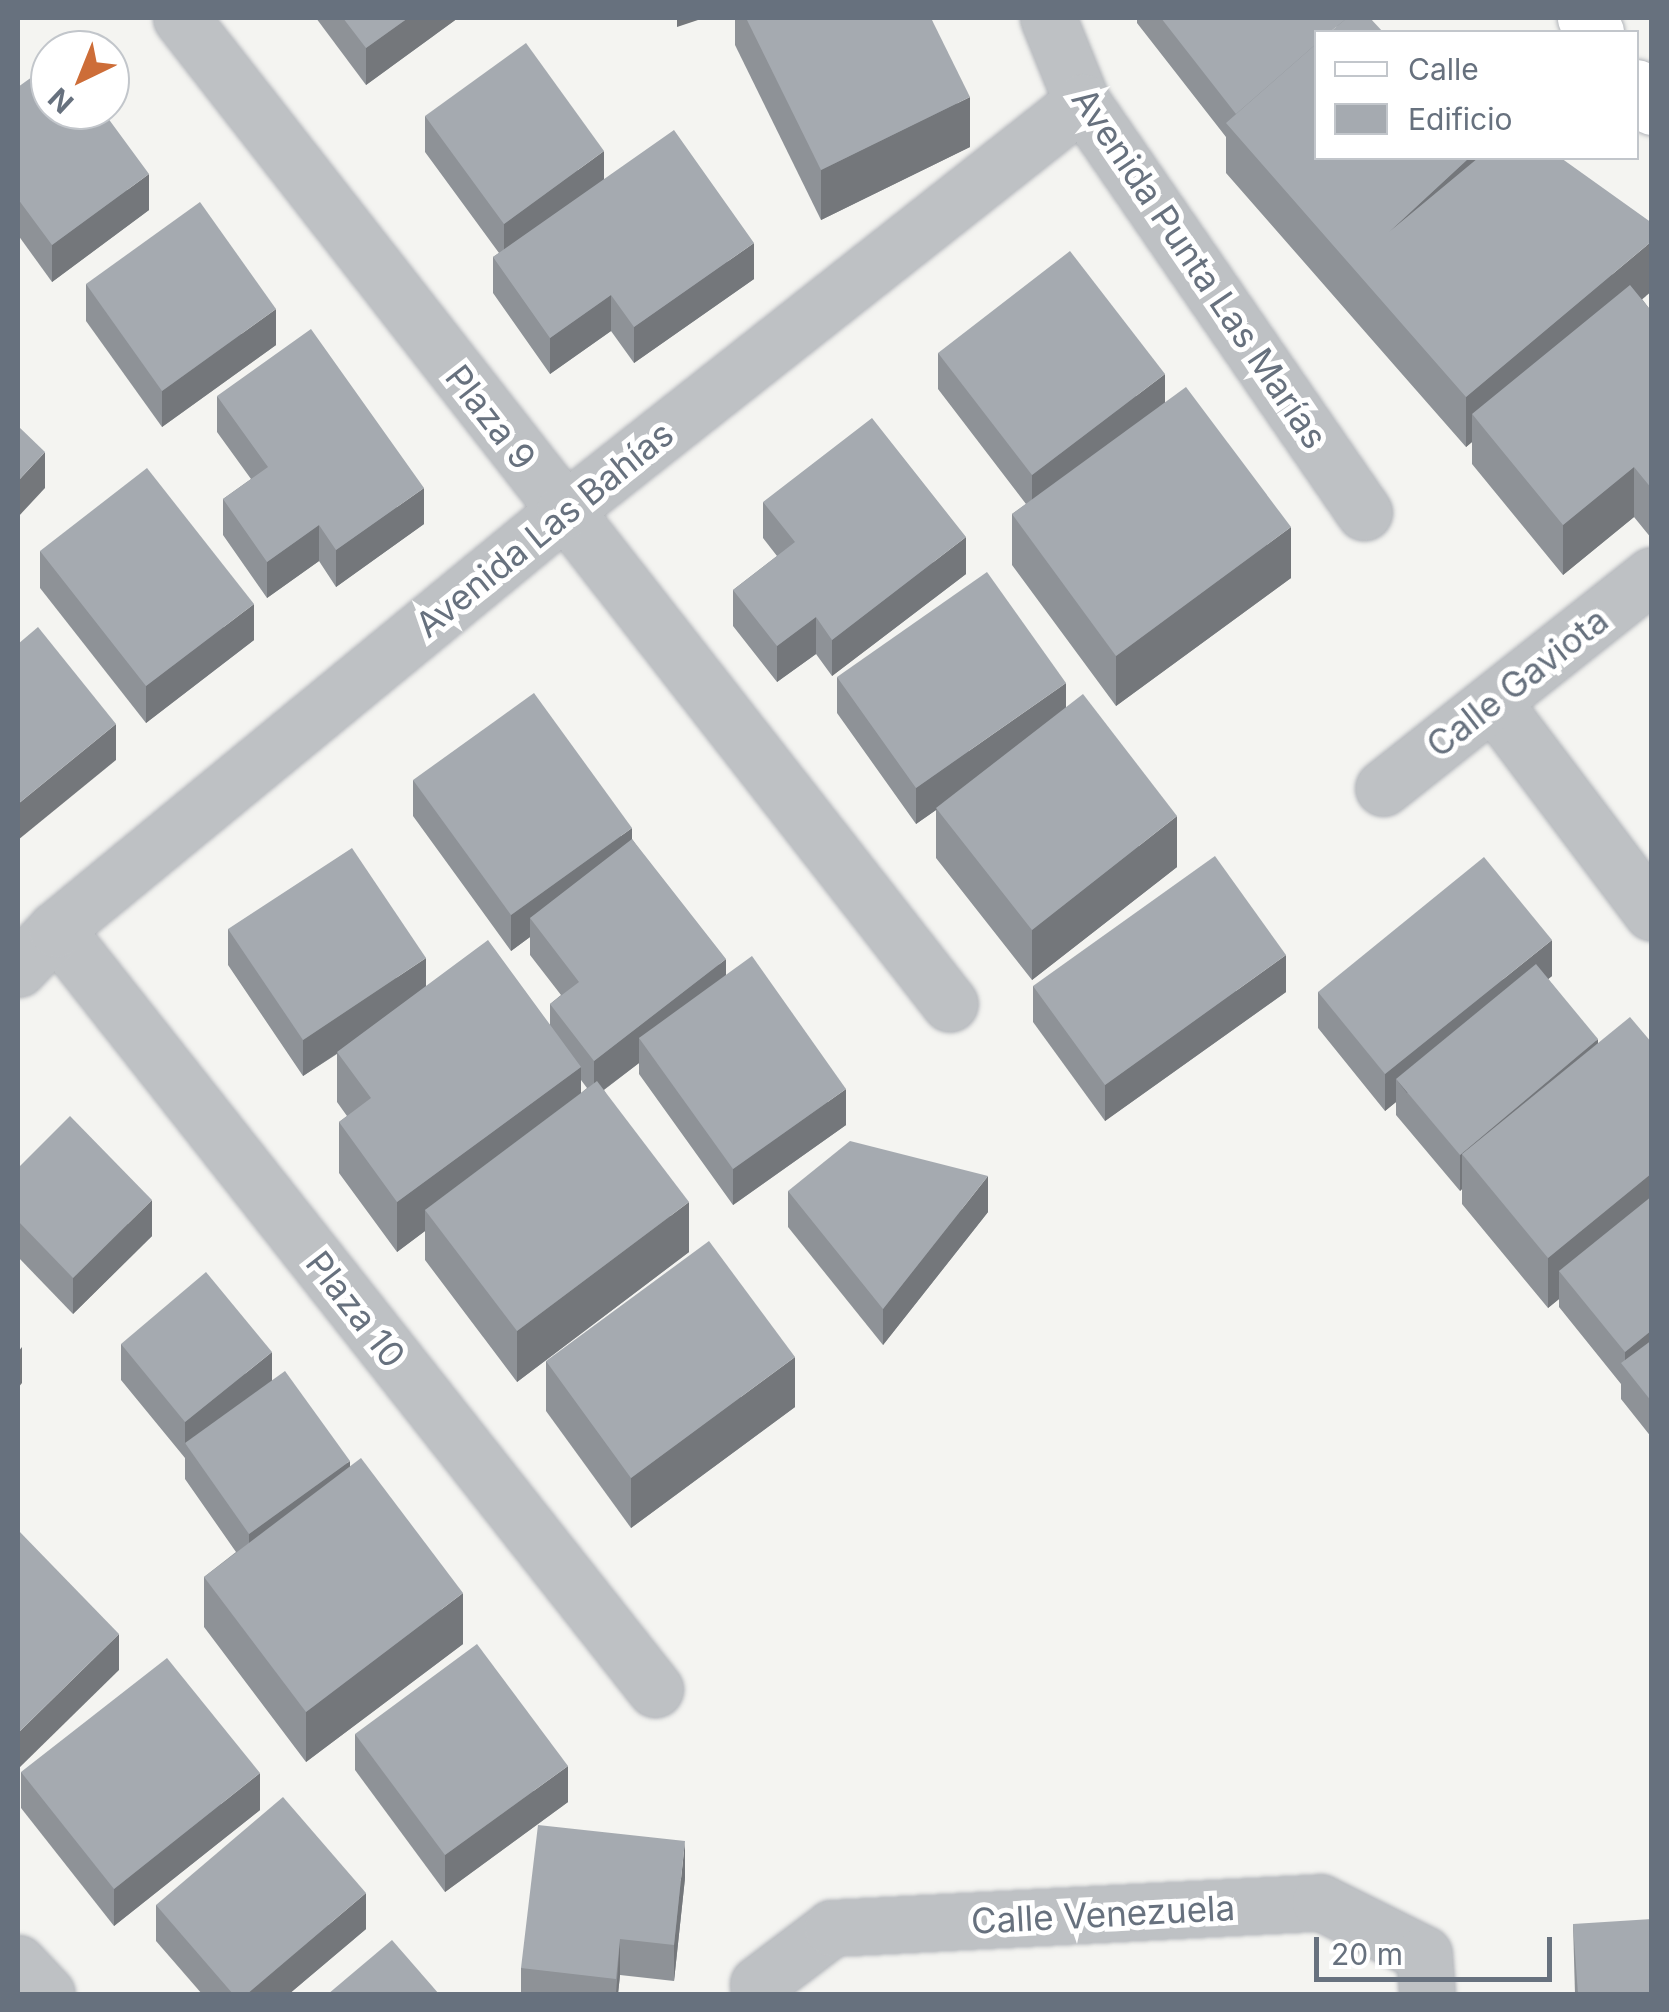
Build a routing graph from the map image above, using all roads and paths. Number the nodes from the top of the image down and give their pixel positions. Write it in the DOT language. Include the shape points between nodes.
graph roads {
  1 [pos="181,18"];
  2 [pos="1048,18"];
  3 [pos="1082,102"];
  4 [pos="564,510"];
  5 [pos="1364,512"];
  6 [pos="1652,576"];
  7 [pos="1493,702"];
  8 [pos="1383,788"];
  9 [pos="1652,913"];
  10 [pos="29,954"];
  11 [pos="950,1004"];
  12 [pos="655,1689"];
  13 [pos="18,1963"];
  14 [pos="47,1994"];
  15 [pos="759,1994"];
  16 [pos="1427,1994"];
  1 -- 4 [label="street, Plaza 9"];
  2 -- 3 [label="street, Avenida Punta Las Marías"];
  3 -- 4 [label="street, Avenida Las Bahías"];
  3 -- 5 [label="street, Avenida Punta Las Marías"];
  4 -- 10 [label="street, Avenida Las Bahías"];
  4 -- 11 [label="street, Plaza 9"];
  6 -- 7 [label="street, Calle Gaviota"];
  7 -- 8 [label="street, Calle Gaviota"];
  7 -- 9 [label="street"];
  10 -- 12 [label="street, Plaza 10"];
  13 -- 14 [label="street"];
  15 -- 16 [label="street, Calle Venezuela" via="758,1984 832,1928 1320,1902 1424,1954"];
}
